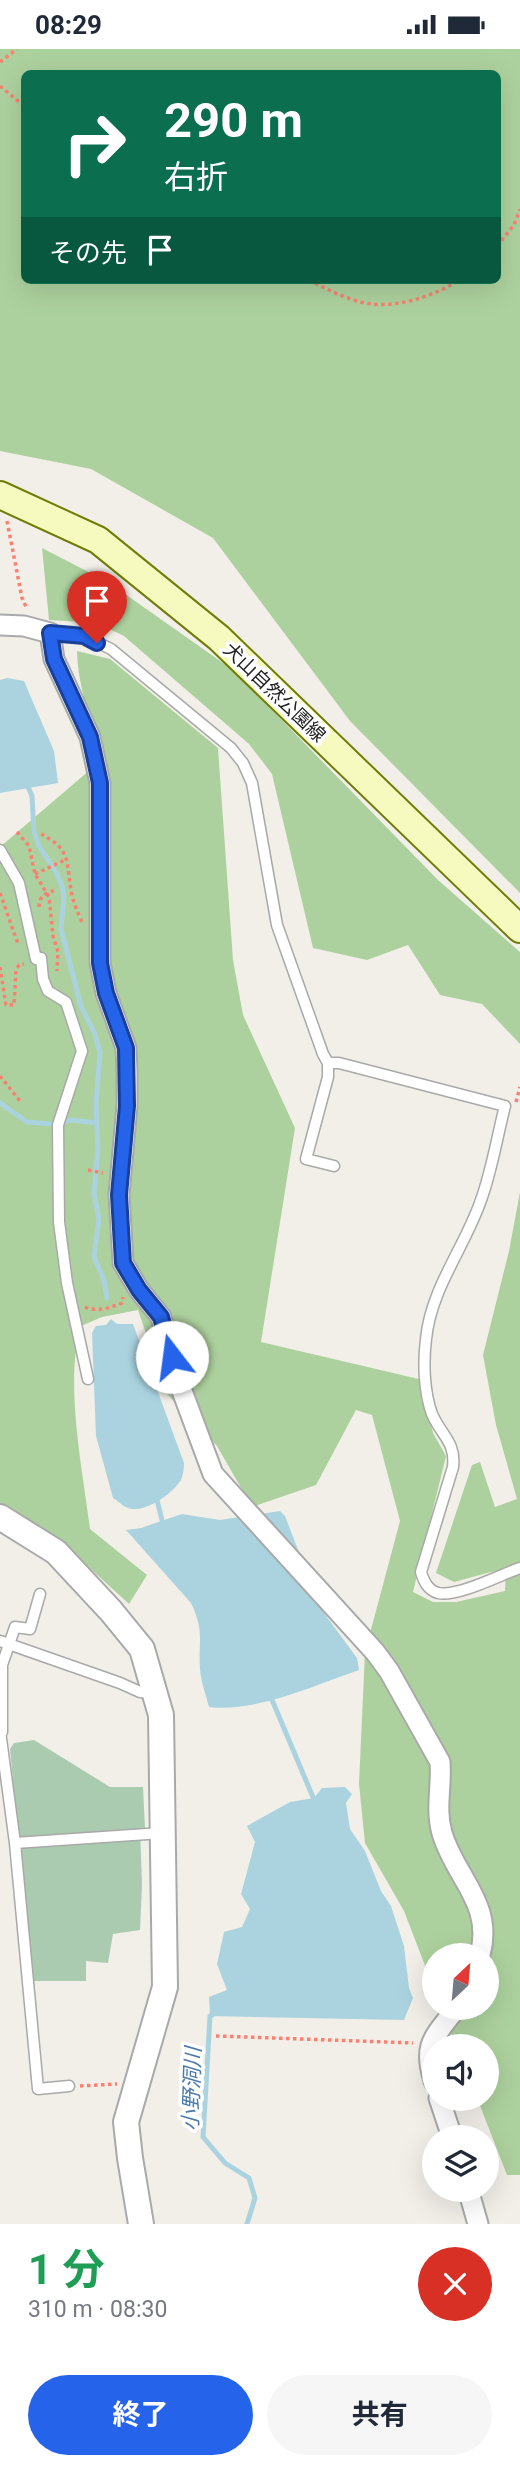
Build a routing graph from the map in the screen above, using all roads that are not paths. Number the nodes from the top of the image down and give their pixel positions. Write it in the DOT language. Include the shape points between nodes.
graph roads {
  1 [pos="3,496"];
  2 [pos="0,625"];
  3 [pos="43,631"];
  4 [pos="0,850"];
  5 [pos="520,929"];
  6 [pos="328,1063"];
  7 [pos="334,1166"];
  8 [pos="88,1379"];
  9 [pos="0,1517"];
  10 [pos="520,1568"];
  11 [pos="40,1594"];
  12 [pos="4,1643"];
  13 [pos="156,1693"];
  14 [pos="1,1731"];
  15 [pos="163,1833"];
  16 [pos="15,1843"];
  17 [pos="482,1943"];
  18 [pos="69,2086"];
  19 [pos="472,2202"];
  20 [pos="141,2224"];
  21 [pos="478,2224"];
  1 -- 5 [label="main road, 犬山自然公園線" via="98,541 219,638"];
  2 -- 3 [label="street"];
  3 -- 6 [label="lane" via="84,636 111,649 232,748 243,763 252,783 277,925"];
  3 -- 17 [label="street" via="90,737 100,783 100,963 126,1048 127,1106 119,1195 123,1263 161,1317 175,1372 213,1474 389,1671 440,1762 441,1831 483,1916"];
  4 -- 8 [label="lane" via="19,883 43,979 48,991 66,1002 82,1051 58,1125 67,1283"];
  6 -- 7 [label="lane" via="306,1159"];
  6 -- 10 [label="lane" via="505,1106 481,1200 437,1294 426,1336 426,1390 431,1410 455,1455 421,1572 436,1593 452,1593"];
  9 -- 13 [label="street" via="56,1552 111,1611 142,1649"];
  11 -- 12 [label="lane" via="30,1629 15,1627"];
  12 -- 13 [label="lane" via="141,1692"];
  12 -- 14 [label="lane"];
  13 -- 15 [label="street" via="163,1731"];
  14 -- 16 [label="lane"];
  15 -- 16 [label="lane"];
  15 -- 20 [label="street" via="165,1987 126,2122"];
  16 -- 18 [label="lane" via="38,2089"];
  19 -- 21 [label="street"];
}
